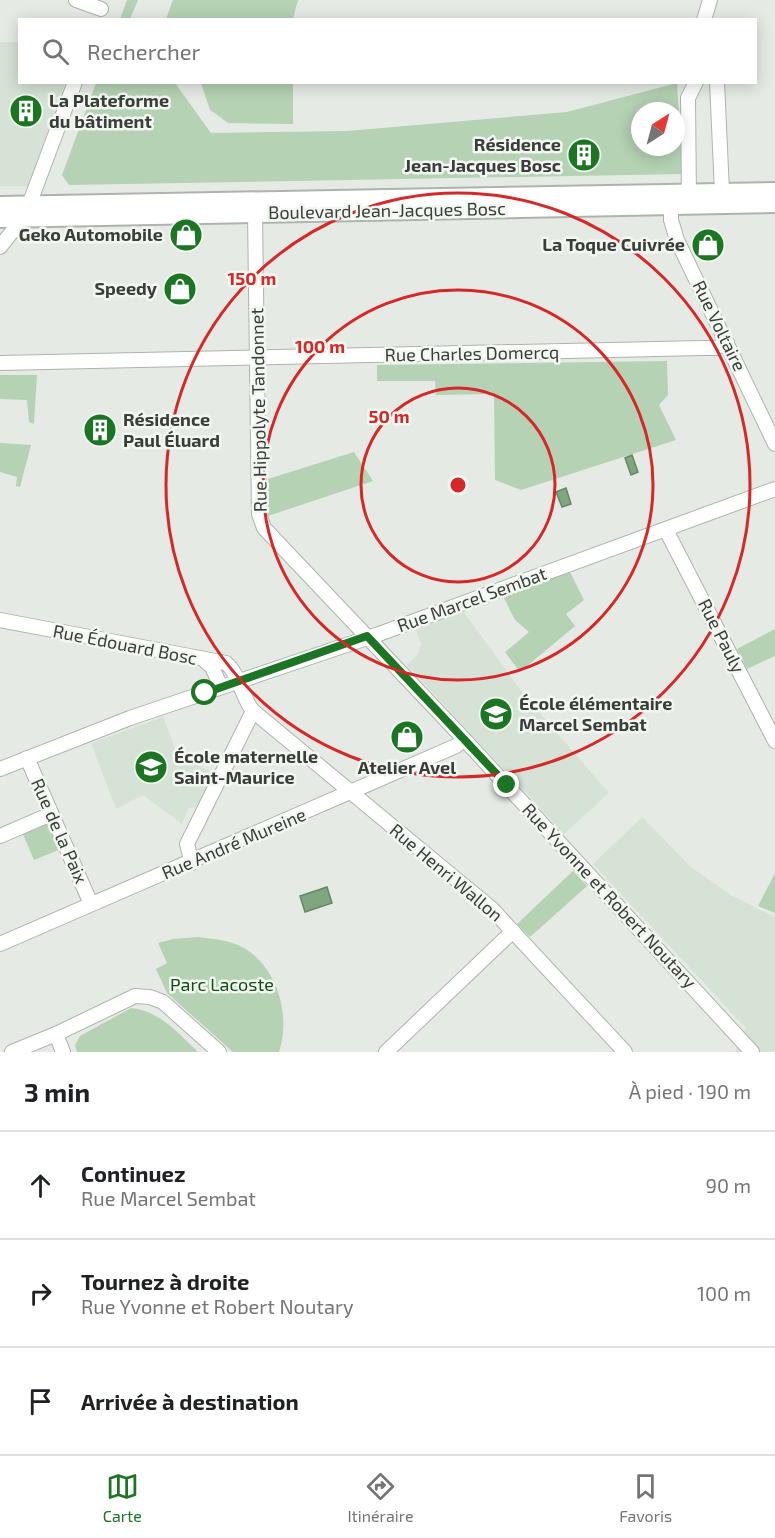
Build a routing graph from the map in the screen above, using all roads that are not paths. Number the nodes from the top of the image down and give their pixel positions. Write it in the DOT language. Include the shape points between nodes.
graph roads {
  1 [pos="76,0"];
  2 [pos="710,0"];
  3 [pos="101,10"];
  4 [pos="705,18"];
  5 [pos="74,84"];
  6 [pos="695,84"];
  7 [pos="717,84"];
  8 [pos="775,191"];
  9 [pos="722,192"];
  10 [pos="689,199"];
  11 [pos="304,200"];
  12 [pos="671,200"];
  13 [pos="235,201"];
  14 [pos="775,204"];
  15 [pos="0,205"];
  16 [pos="26,212"];
  17 [pos="255,213"];
  18 [pos="0,219"];
  19 [pos="0,248"];
  20 [pos="727,343"];
  21 [pos="258,358"];
  22 [pos="0,363"];
  23 [pos="775,444"];
  24 [pos="775,489"];
  25 [pos="666,531"];
  26 [pos="0,620"];
  27 [pos="367,636"];
  28 [pos="205,661"];
  29 [pos="238,682"];
  30 [pos="221,687"];
  31 [pos="253,711"];
  32 [pos="464,739"];
  33 [pos="775,741"];
  34 [pos="27,758"];
  35 [pos="0,770"];
  36 [pos="351,794"];
  37 [pos="51,814"];
  38 [pos="0,836"];
  39 [pos="192,863"];
  40 [pos="91,904"];
  41 [pos="513,931"];
  42 [pos="0,944"];
  43 [pos="56,1034"];
  44 [pos="12,1052"];
  45 [pos="63,1052"];
  46 [pos="219,1052"];
  47 [pos="386,1052"];
  48 [pos="625,1052"];
  49 [pos="752,1052"];
  1 -- 3 [label="street"];
  2 -- 4 [label="street"];
  5 -- 16 [label="street"];
  6 -- 10 [label="street" via="688,98"];
  7 -- 9 [label="street"];
  8 -- 9 [label="main road, Boulevard Jean-Jacques Bosc"];
  9 -- 10 [label="main road, Boulevard Jean-Jacques Bosc"];
  10 -- 12 [label="main road, Boulevard Jean-Jacques Bosc"];
  10 -- 14 [label="main road, Boulevard Jean-Jacques Bosc"];
  11 -- 12 [label="main road, Boulevard Jean-Jacques Bosc"];
  11 -- 13 [label="main road, Boulevard Jean-Jacques Bosc"];
  11 -- 17 [label="street" via="264,206"];
  12 -- 17 [label="main road, Boulevard Jean-Jacques Bosc"];
  12 -- 20 [label="street, Rue Voltaire" via="677,240"];
  13 -- 16 [label="main road, Boulevard Jean-Jacques Bosc"];
  13 -- 17 [label="street"];
  15 -- 16 [label="main road, Boulevard Jean-Jacques Bosc"];
  16 -- 17 [label="main road, Boulevard Jean-Jacques Bosc"];
  16 -- 18 [label="main road, Boulevard Jean-Jacques Bosc"];
  16 -- 19 [label="street"];
  17 -- 21 [label="street, Rue Hippolyte Tandonnet"];
  20 -- 21 [label="street, Rue Charles Domercq" via="716,348"];
  20 -- 23 [label="street, Rue Voltaire"];
  21 -- 22 [label="street, Rue Charles Domercq"];
  21 -- 27 [label="street, Rue Hippolyte Tandonnet" via="260,514 264,528"];
  24 -- 25 [label="street, Rue Marcel Sembat"];
  25 -- 27 [label="street, Rue Marcel Sembat"];
  25 -- 33 [label="street, Rue Pauly"];
  26 -- 28 [label="street, Rue Édouard Bosc"];
  27 -- 29 [label="street, Rue Marcel Sembat"];
  27 -- 32 [label="street, Rue Yvonne et Robert Noutary"];
  28 -- 29 [label="street, Rue Édouard Bosc" via="226,663 234,669"];
  28 -- 30 [label="street"];
  29 -- 30 [label="street, Rue Marcel Sembat"];
  29 -- 31 [label="street"];
  30 -- 34 [label="street, Rue Marcel Sembat"];
  31 -- 36 [label="street, Rue Henri Wallon"];
  31 -- 39 [label="street" via="187,844"];
  32 -- 36 [label="street, Rue André Mureine"];
  32 -- 49 [label="street, Rue Yvonne et Robert Noutary"];
  34 -- 35 [label="street, Rue Marcel Sembat"];
  34 -- 37 [label="street, Rue de la Paix"];
  36 -- 39 [label="street, Rue André Mureine"];
  36 -- 41 [label="street, Rue Henri Wallon" via="492,909"];
  37 -- 38 [label="street"];
  37 -- 40 [label="street, Rue de la Paix"];
  39 -- 40 [label="street, Rue André Mureine"];
  40 -- 42 [label="street, Rue André Mureine"];
  41 -- 47 [label="street"];
  41 -- 48 [label="street, Rue Henri Wallon"];
  43 -- 44 [label="street"];
  43 -- 45 [label="street"];
  43 -- 46 [label="street" via="123,1000 150,997 163,1002"];
}
